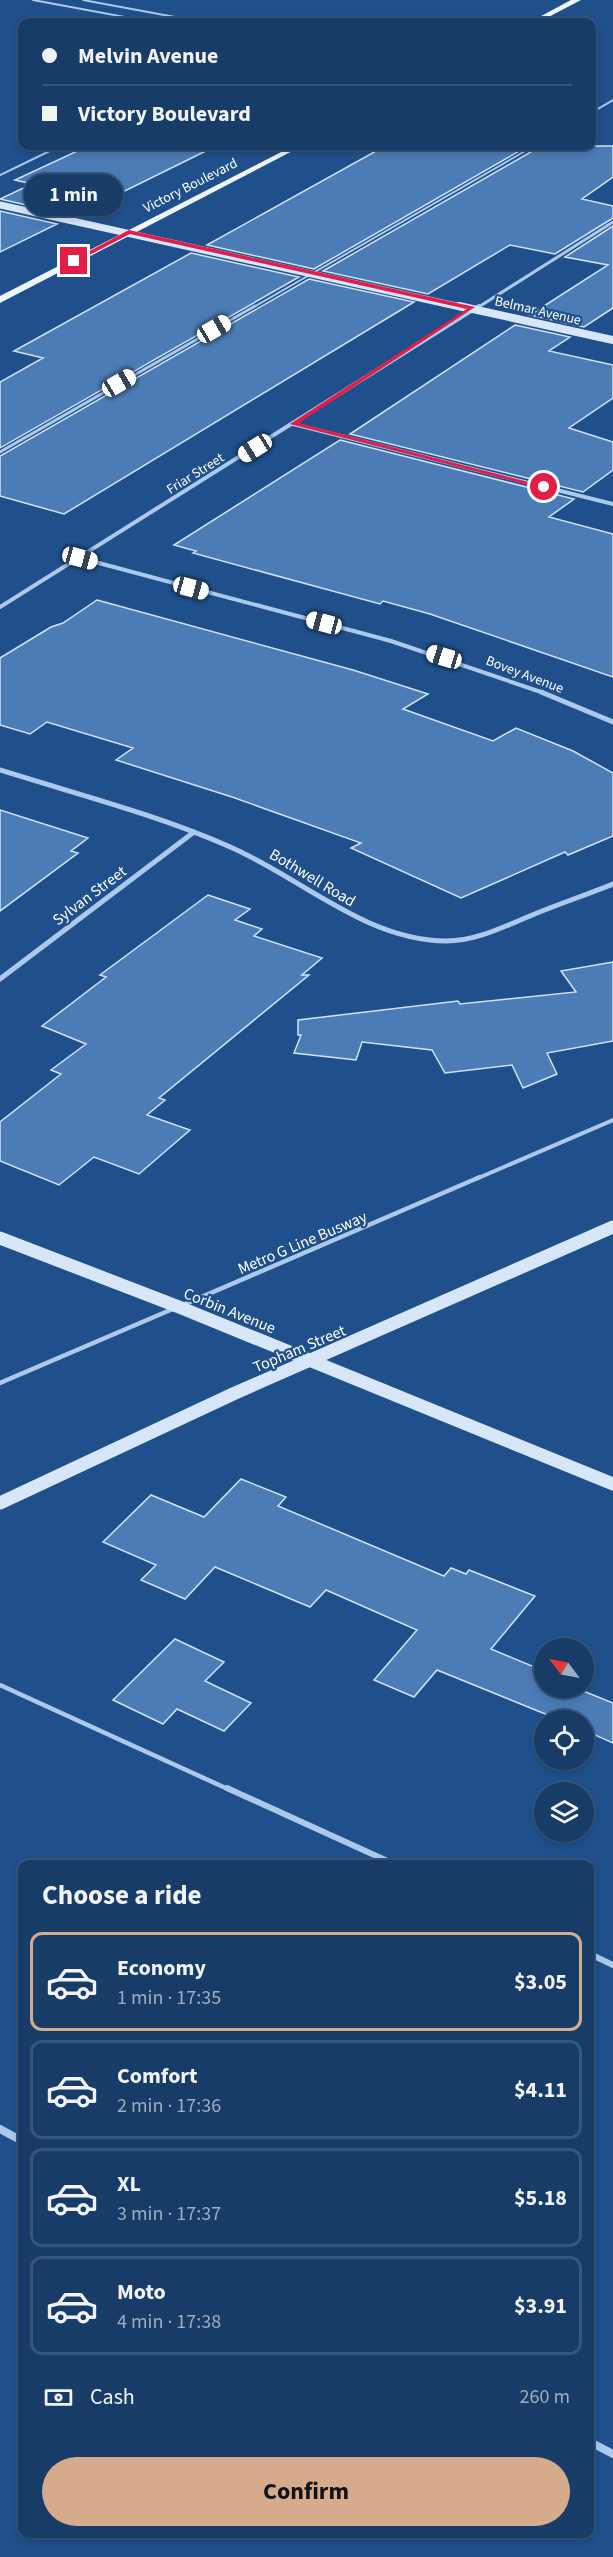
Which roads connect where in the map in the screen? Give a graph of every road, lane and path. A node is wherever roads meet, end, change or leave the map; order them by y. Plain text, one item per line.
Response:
1 (33, 0) edge
2 (83, 0) edge
3 (577, 0) edge
4 (130, 18) edge
5 (180, 18) edge
6 (542, 18) edge
7 (613, 100) edge
8 (596, 110) edge
9 (52, 150) edge
10 (290, 150) edge
11 (527, 150) edge
12 (0, 175) edge
13 (0, 205) edge
14 (613, 222) edge
15 (129, 232) junction
16 (312, 273) junction
17 (0, 300) edge
18 (472, 308) junction
19 (613, 340) edge
20 (294, 424) junction
21 (0, 452) edge
22 (613, 504) edge
23 (80, 558) junction
24 (0, 607) edge
25 (613, 722) edge
26 (0, 770) edge
27 (194, 832) junction
28 (613, 884) edge
29 (0, 979) edge
30 (613, 1120) edge
31 (613, 1227) edge
32 (0, 1238) edge
33 (178, 1307) junction
34 (310, 1360) junction
35 (0, 1383) edge
36 (613, 1484) edge
37 (0, 1503) edge
38 (0, 1685) edge
39 (385, 1860) edge
40 (594, 1956) edge
41 (613, 1965) edge
42 (0, 2130) edge
43 (18, 2139) edge
44 (594, 2444) edge
45 (613, 2454) edge

1 - 4 lane
2 - 5 lane
3 - 6 main road
7 - 8 lane
9 - 12 lane
10 - 15 main road, Victory Boulevard
11 - 16 lane
13 - 15 main road, Belmar Avenue
14 - 18 street, Friar Street
15 - 16 main road, Belmar Avenue
15 - 17 main road, Victory Boulevard
16 - 18 main road, Belmar Avenue
16 - 21 lane
18 - 19 main road, Belmar Avenue
18 - 20 street, Friar Street
20 - 22 street
20 - 23 street, Friar Street
23 - 24 street, Friar Street
23 - 25 street, Bovey Avenue
26 - 27 street, Bothwell Road
27 - 28 street, Bothwell Road
27 - 29 street, Sylvan Street
30 - 33 lane, Metro G Line Busway
31 - 34 main road, Topham Street
32 - 33 main road, Corbin Avenue
33 - 34 main road, Corbin Avenue
33 - 35 lane, Metro G Line Busway
34 - 36 main road, Corbin Avenue
34 - 37 main road, Topham Street
38 - 39 lane
40 - 41 lane
42 - 43 street
44 - 45 street

